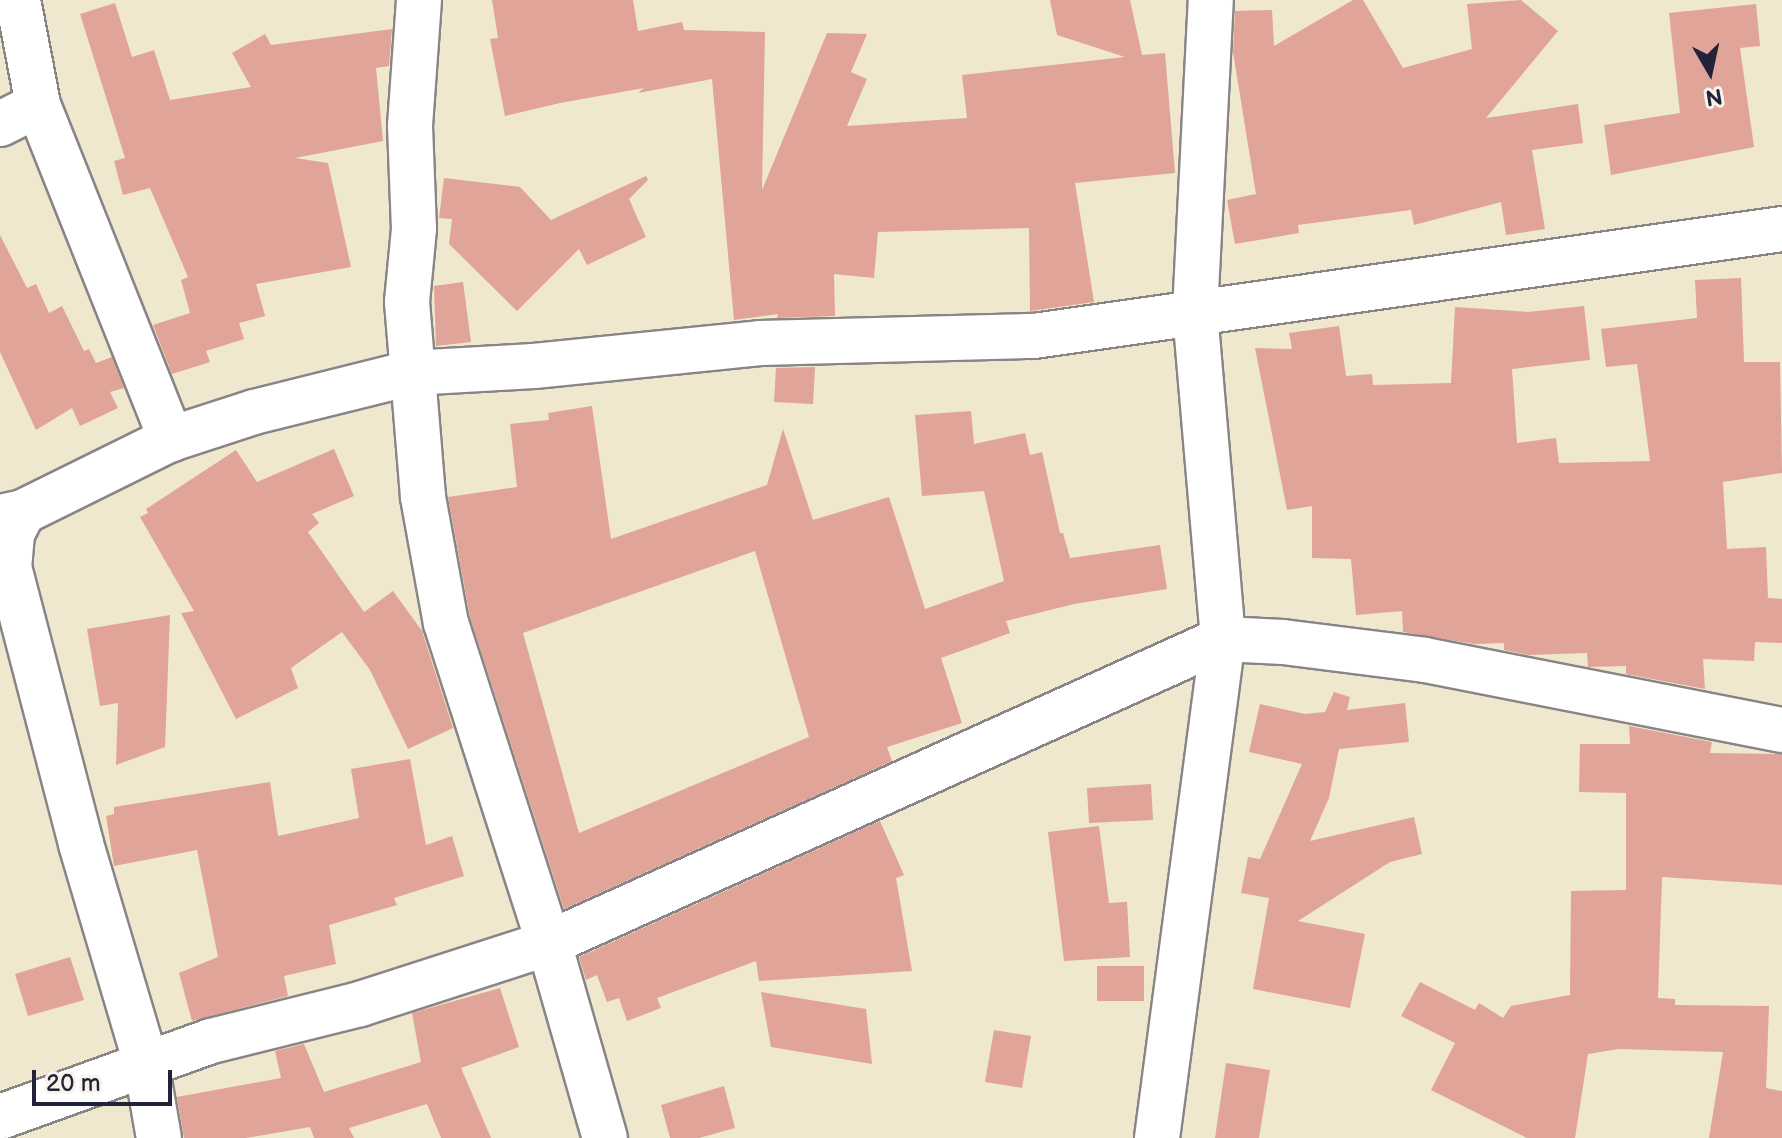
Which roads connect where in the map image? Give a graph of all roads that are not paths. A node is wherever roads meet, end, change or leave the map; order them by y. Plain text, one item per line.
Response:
1 (18, 0) edge
2 (419, 0) edge
3 (1211, 0) edge
4 (38, 105) junction
5 (0, 124) edge
6 (1782, 229) edge
7 (1195, 312) junction
8 (411, 373) junction
9 (171, 439) junction
10 (11, 514) edge
11 (1223, 639) junction
12 (1782, 730) edge
13 (549, 943) junction
14 (146, 1063) junction
15 (0, 1117) edge
16 (159, 1138) edge
17 (605, 1138) edge
18 (1157, 1138) edge

1 - 4 street
2 - 8 street
3 - 7 street
4 - 5 street
4 - 9 street
6 - 7 street
7 - 8 street
7 - 11 street
8 - 9 street
8 - 13 street
9 - 10 street
10 - 14 street
11 - 12 street
11 - 13 street
11 - 18 street
13 - 14 street
13 - 17 street
14 - 15 street
14 - 16 street

